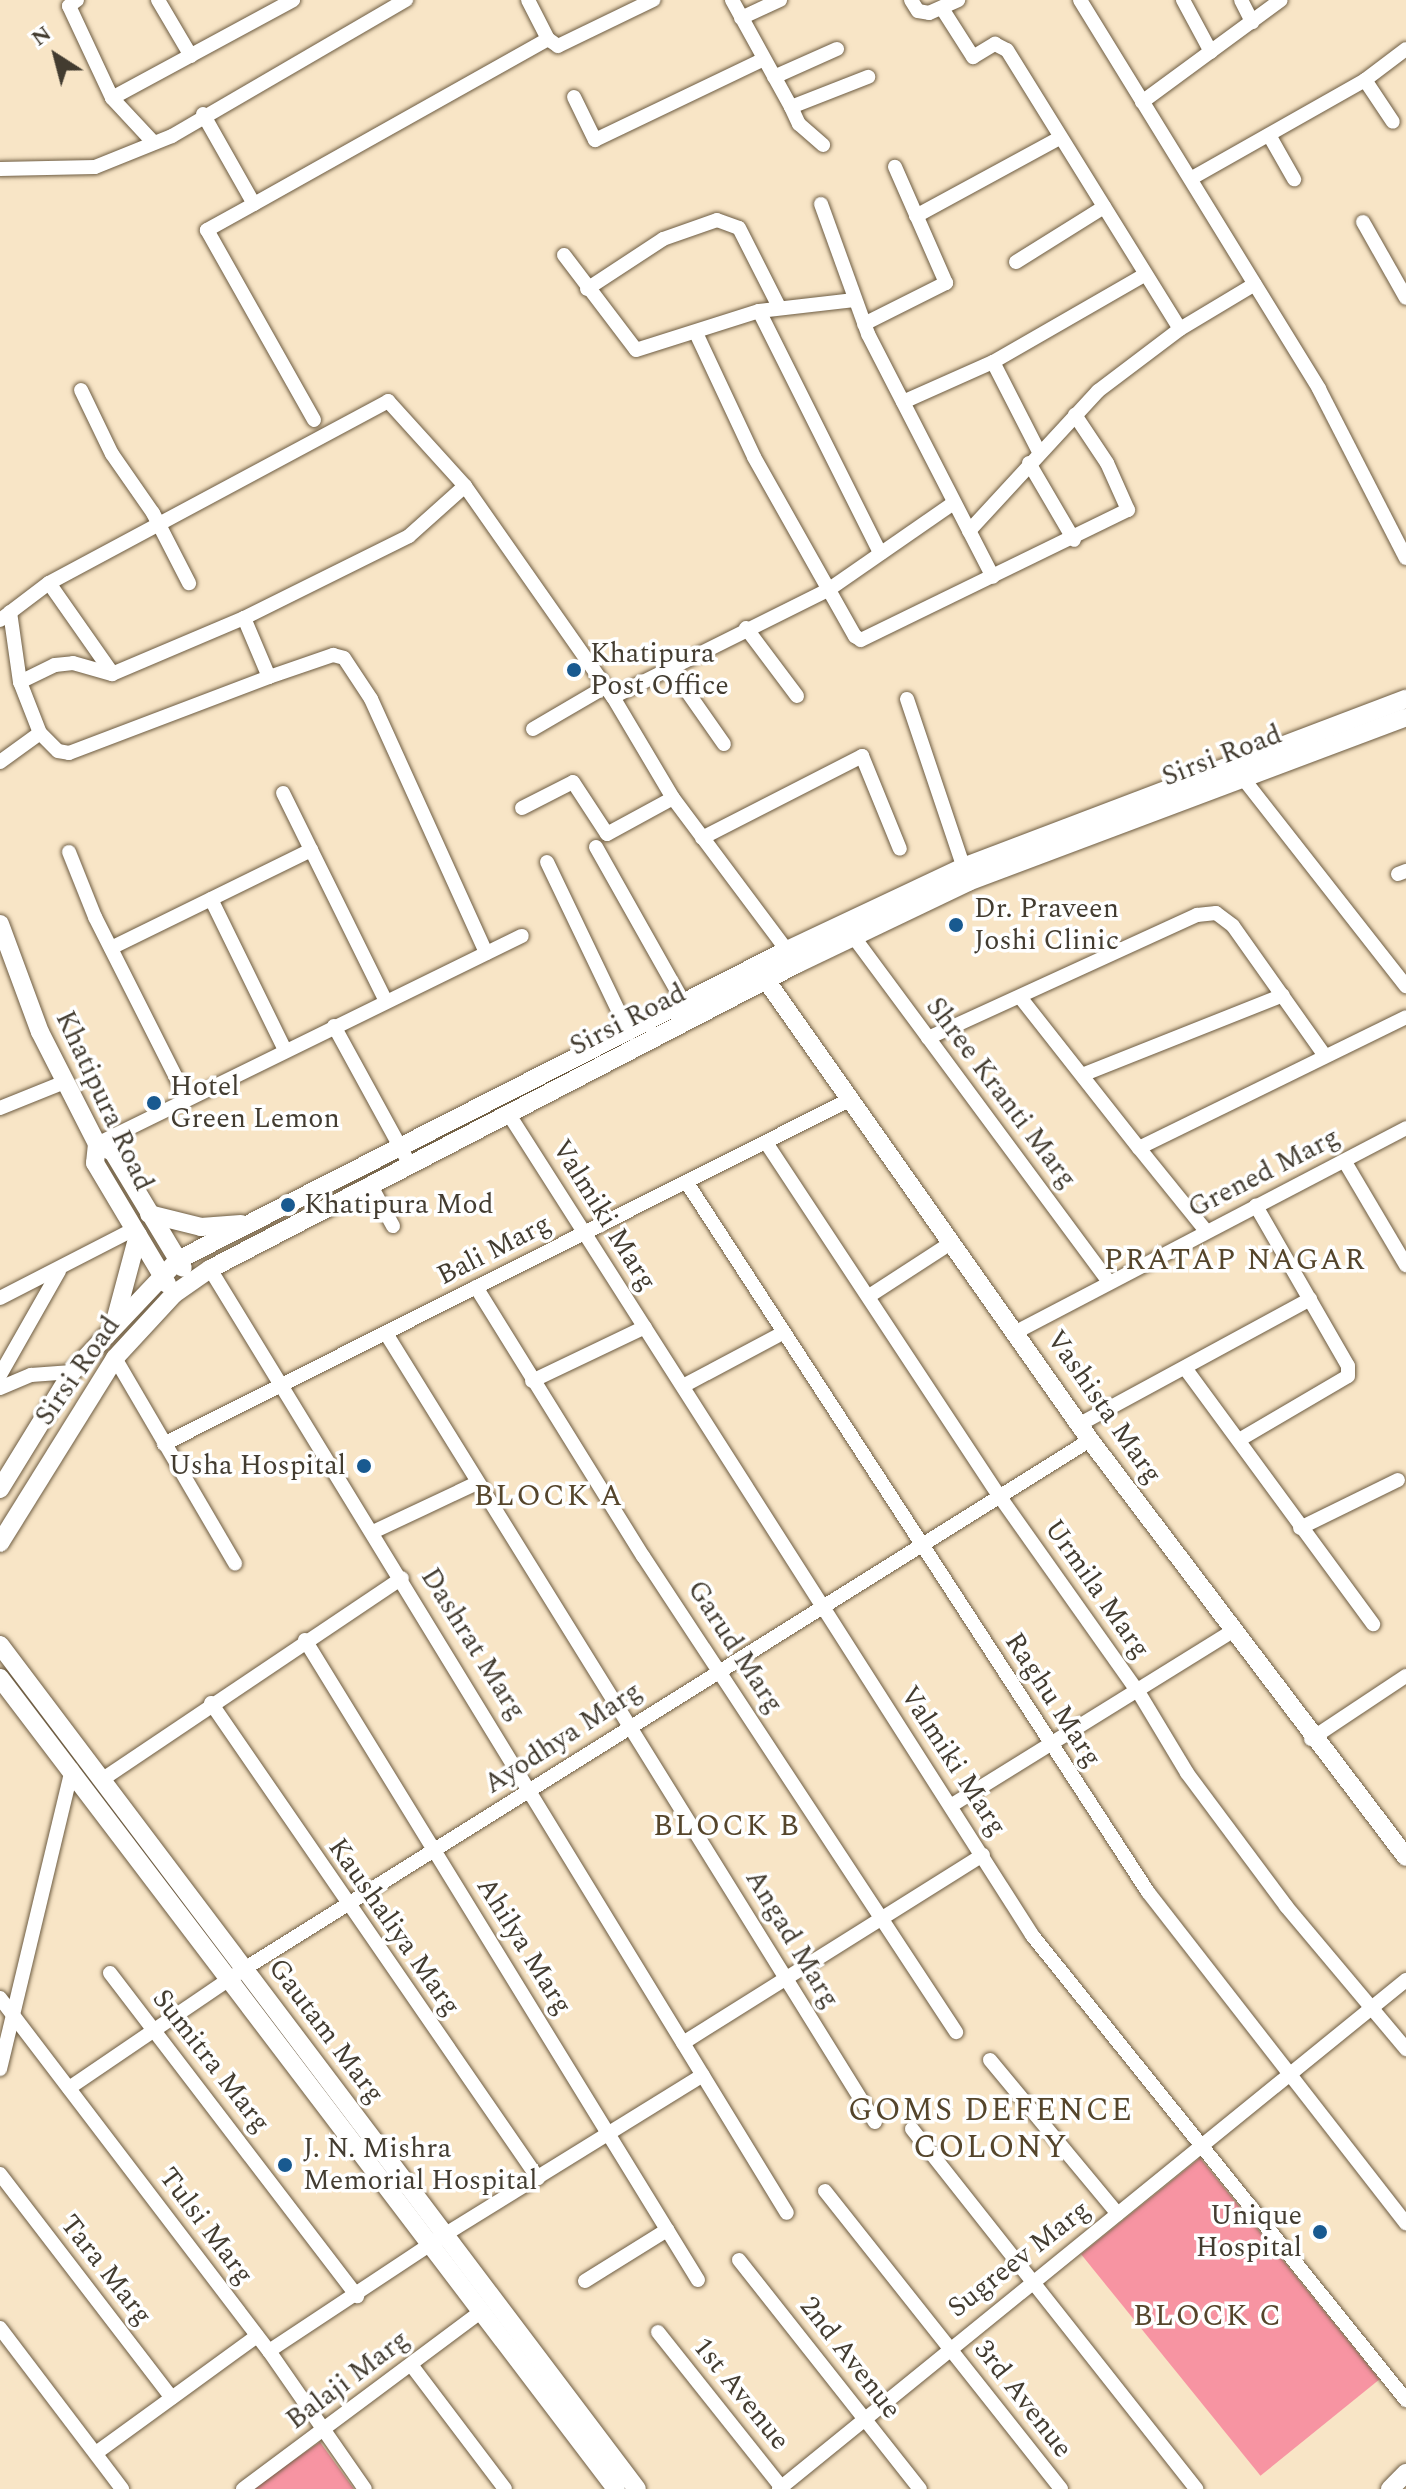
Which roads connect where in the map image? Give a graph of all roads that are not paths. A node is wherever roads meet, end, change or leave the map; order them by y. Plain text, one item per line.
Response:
1 (77, 0) edge
2 (158, 0) edge
3 (293, 0) edge
4 (406, 0) edge
5 (528, 0) edge
6 (653, 0) edge
7 (732, 0) edge
8 (780, 0) edge
9 (911, 0) edge
10 (958, 0) edge
11 (1080, 0) edge
12 (1183, 0) edge
13 (1241, 0) edge
14 (1281, 0) edge
15 (943, 10) junction
16 (741, 18) junction
17 (1252, 22) junction
18 (548, 39) junction
19 (837, 49) dead end
20 (1406, 49) edge
21 (1211, 52) junction
22 (191, 56) junction
23 (764, 59) junction
24 (774, 77) junction
25 (868, 77) dead end
26 (1365, 80) junction
27 (574, 97) dead end
28 (112, 98) junction
29 (1142, 102) junction
30 (791, 107) junction
31 (203, 114) junction
32 (1393, 122) dead end
33 (1269, 135) junction
34 (1058, 139) junction
35 (153, 142) junction
36 (823, 145) dead end
37 (895, 167) dead end
38 (0, 169) edge
39 (1192, 178) junction
40 (1294, 179) dead end
41 (254, 204) junction
42 (821, 204) dead end
43 (1104, 207) junction
44 (916, 216) junction
45 (1363, 222) dead end
46 (564, 255) dead end
47 (1016, 262) dead end
48 (1144, 275) junction
49 (1255, 284) junction
50 (587, 289) junction
51 (1406, 298) edge
52 (854, 300) junction
53 (779, 307) junction
54 (759, 311) junction
55 (864, 324) junction
56 (1180, 329) junction
57 (696, 333) junction
58 (993, 362) junction
59 (81, 390) dead end
60 (903, 402) junction
61 (1075, 415) junction
62 (314, 420) dead end
63 (1039, 452) junction
64 (1029, 463) junction
65 (465, 486) junction
66 (952, 504) junction
67 (158, 525) junction
68 (969, 531) junction
69 (1074, 540) junction
70 (880, 553) junction
71 (1406, 558) edge
72 (993, 577) junction
73 (49, 583) junction
74 (189, 583) dead end
75 (828, 590) junction
76 (5, 616) edge
77 (244, 618) junction
78 (746, 628) junction
79 (670, 667) junction
80 (112, 674) junction
81 (269, 677) junction
82 (20, 682) junction
83 (609, 692) junction
84 (797, 696) dead end
85 (907, 699) dead end
86 (1406, 699) edge
87 (1406, 717) edge
88 (533, 729) dead end
89 (40, 733) junction
90 (724, 744) dead end
91 (0, 762) edge
92 (1242, 777) junction
93 (283, 793) dead end
94 (673, 798) junction
95 (522, 808) dead end
96 (702, 838) junction
97 (596, 847) dead end
98 (900, 849) dead end
99 (311, 850) junction
100 (69, 852) dead end
101 (547, 862) dead end
102 (966, 875) junction
103 (211, 899) junction
104 (0, 924) edge
105 (522, 936) dead end
106 (853, 936) junction
107 (111, 948) junction
108 (486, 953) junction
109 (792, 957) junction
110 (766, 980) junction
111 (1406, 986) edge
112 (1283, 995) junction
113 (1020, 997) junction
114 (386, 1001) junction
115 (684, 1003) junction
116 (1406, 1017) edge
117 (334, 1026) junction
118 (629, 1033) junction
119 (928, 1038) junction
120 (285, 1050) junction
121 (1325, 1056) junction
122 (1082, 1075) junction
123 (62, 1083) junction
124 (186, 1097) junction
125 (847, 1101) junction
126 (0, 1108) edge
127 (508, 1113) junction
128 (1406, 1128) edge
129 (97, 1144) junction
130 (767, 1144) junction
131 (1139, 1148) junction
132 (405, 1154) junction
133 (1345, 1162) junction
134 (687, 1183) junction
135 (370, 1184) junction
136 (1256, 1206) junction
137 (149, 1214) junction
138 (254, 1223) junction
139 (393, 1226) dead end
140 (1206, 1231) junction
141 (136, 1232) junction
142 (585, 1233) junction
143 (952, 1242) junction
144 (178, 1260) junction
145 (1406, 1265) edge
146 (60, 1269) junction
147 (210, 1269) junction
148 (161, 1274) junction
149 (1108, 1280) junction
150 (192, 1281) junction
151 (476, 1287) junction
152 (437, 1290) dead end
153 (174, 1294) junction
154 (869, 1296) junction
155 (0, 1298) edge
156 (1310, 1299) junction
157 (445, 1303) junction
158 (115, 1321) junction
159 (645, 1327) junction
160 (1018, 1331) junction
161 (781, 1334) junction
162 (387, 1335) junction
163 (115, 1358) junction
164 (1185, 1368) junction
165 (72, 1372) junction
166 (532, 1381) junction
167 (3, 1382) edge
168 (683, 1386) junction
169 (284, 1387) junction
170 (0, 1396) edge
171 (1085, 1432) junction
172 (1239, 1440) junction
173 (164, 1444) junction
174 (1398, 1480) dead end
175 (475, 1484) junction
176 (0, 1489) edge
177 (1000, 1497) junction
178 (1300, 1528) junction
179 (375, 1531) junction
180 (0, 1543) edge
181 (920, 1546) junction
182 (235, 1563) dead end
183 (402, 1578) junction
184 (821, 1607) junction
185 (1373, 1624) dead end
186 (1231, 1632) junction
187 (305, 1640) junction
188 (0, 1645) edge
189 (719, 1670) junction
190 (1406, 1676) edge
191 (0, 1678) edge
192 (1139, 1693) junction
193 (211, 1703) junction
194 (632, 1725) junction
195 (1311, 1739) junction
196 (1051, 1745) junction
197 (72, 1770) junction
198 (103, 1779) junction
199 (532, 1789) junction
200 (952, 1805) junction
201 (1404, 1851) edge
202 (434, 1852) junction
203 (983, 1855) junction
204 (348, 1907) junction
205 (879, 1917) junction
206 (110, 1973) dead end
207 (238, 1973) junction
208 (785, 1978) junction
209 (1406, 1980) edge
210 (0, 1998) edge
211 (1372, 2009) junction
212 (11, 2012) junction
213 (155, 2029) junction
214 (956, 2032) dead end
215 (683, 2043) junction
216 (1406, 2049) edge
217 (990, 2060) dead end
218 (0, 2069) edge
219 (703, 2075) junction
220 (1287, 2077) junction
221 (69, 2088) junction
222 (875, 2122) dead end
223 (912, 2129) dead end
224 (610, 2132) junction
225 (1200, 2147) junction
226 (0, 2174) edge
227 (538, 2178) junction
228 (825, 2191) dead end
229 (787, 2213) dead end
230 (1118, 2214) junction
231 (1406, 2224) edge
232 (667, 2230) junction
233 (438, 2239) junction
234 (739, 2260) dead end
235 (1035, 2279) junction
236 (698, 2280) dead end
237 (585, 2281) dead end
238 (357, 2296) junction
239 (482, 2311) junction
240 (0, 2328) edge
241 (658, 2332) dead end
242 (257, 2336) junction
243 (950, 2347) junction
244 (269, 2351) junction
245 (412, 2366) junction
246 (172, 2398) junction
247 (1406, 2400) edge
248 (863, 2417) junction
249 (326, 2431) junction
250 (96, 2453) junction
251 (1406, 2473) edge
252 (781, 2488) edge
253 (122, 2489) edge
254 (243, 2489) edge
255 (365, 2489) edge
256 (505, 2489) edge
257 (616, 2489) edge
258 (637, 2489) edge
259 (920, 2489) edge
260 (1061, 2489) edge
261 (1196, 2489) edge
262 (1390, 2489) edge

1 - 28 street
2 - 22 street
3 - 22 street
4 - 31 street
5 - 18 street
6 - 18 street
7 - 16 street
8 - 16 street
9 - 15 street
10 - 15 street
11 - 29 street
12 - 21 street
13 - 17 street
14 - 17 street
15 - 34 street
16 - 23 street
17 - 21 street
18 - 41 street
19 - 24 street
20 - 26 street
21 - 29 street
22 - 28 street
23 - 24 street
23 - 27 street
24 - 30 street
25 - 30 street
26 - 32 street
26 - 33 street
28 - 35 street
29 - 39 street
30 - 36 street
31 - 35 street
31 - 41 street
33 - 39 street
33 - 40 street
34 - 43 street
34 - 44 street
35 - 38 street
37 - 44 street
39 - 49 street
41 - 62 street
42 - 52 street
43 - 47 street
43 - 48 street
44 - 55 street
45 - 51 street
46 - 50 street
48 - 56 street
48 - 58 street
49 - 56 street
49 - 71 street
50 - 53 street
50 - 57 street
52 - 53 street
52 - 55 street
53 - 54 street
54 - 57 street
54 - 70 street
55 - 60 street
56 - 61 street
57 - 75 street
58 - 60 street
58 - 63 street
59 - 67 street
60 - 66 street
61 - 63 street
61 - 69 street
63 - 64 street
64 - 68 street
64 - 69 street
65 - 67 street
65 - 77 street
65 - 83 street
66 - 68 street
66 - 70 street
67 - 73 street
67 - 74 street
68 - 72 street
69 - 72 street
70 - 75 street
72 - 75 street
73 - 76 street
73 - 80 street
75 - 78 street
76 - 82 street
77 - 80 street
77 - 81 street
78 - 79 street
78 - 84 street
79 - 83 street
79 - 90 street
80 - 82 street
81 - 89 street
81 - 108 street
82 - 89 street
83 - 88 street
83 - 94 street
85 - 102 street
86 - 102 street, Sirsi Road
87 - 92 street, Sirsi Road
89 - 91 street
92 - 102 street, Sirsi Road
92 - 111 street
93 - 99 street
94 - 95 street
94 - 96 street
96 - 98 street
96 - 109 street
97 - 115 street
99 - 103 street
99 - 114 street
100 - 107 street
101 - 118 street
102 - 106 street, Sirsi Road
102 - 109 street, Sirsi Road
103 - 107 street
103 - 120 street
104 - 123 street, Khatipura Road
105 - 108 street
106 - 109 street, Sirsi Road
106 - 119 street, Shree Kranti Marg
107 - 124 street
108 - 114 street
109 - 110 street, Sirsi Road
109 - 115 street, Sirsi Road
110 - 125 street, Vashista Marg
110 - 127 street, Sirsi Road
112 - 113 street
112 - 121 street
112 - 122 street
113 - 119 street
113 - 122 street
114 - 117 street
115 - 118 street, Sirsi Road
116 - 121 street
117 - 120 street
117 - 132 street
118 - 132 street, Sirsi Road
119 - 149 street, Shree Kranti Marg
120 - 124 street
121 - 131 street
122 - 131 street
123 - 126 street
123 - 129 street, Khatipura Road
124 - 129 street
125 - 130 street, Bali Marg
125 - 143 street, Vashista Marg
127 - 132 street, Sirsi Road
127 - 142 street, Valmiki Marg
128 - 133 street, Grened Marg
129 - 137 street
129 - 141 street, Khatipura Road
130 - 134 street, Bali Marg
130 - 154 street, Urmila Marg
131 - 140 street
132 - 135 street, Sirsi Road
132 - 138 street, Sirsi Road
133 - 136 street, Grened Marg
133 - 145 street
134 - 142 street, Bali Marg
134 - 161 street, Raghu Marg
135 - 139 street
135 - 147 street, Sirsi Road
136 - 140 street, Grened Marg
136 - 156 street
137 - 138 street
137 - 144 street
138 - 144 street, Sirsi Road
140 - 149 street, Grened Marg
141 - 146 street
141 - 148 street, Khatipura Road
141 - 158 street
142 - 151 street, Bali Marg
142 - 159 street, Valmiki Marg
143 - 154 street
143 - 160 street, Vashista Marg
144 - 148 street, Sirsi Road
144 - 150 street
146 - 155 street
146 - 167 street
147 - 150 street, Sirsi Road
147 - 169 street, Dashrat Marg
148 - 153 street, Khatipura Road
148 - 158 street, Sirsi Road
149 - 160 street, Grened Marg
150 - 153 street, Sirsi Road
151 - 157 street, Bali Marg
151 - 166 street, Garud Marg
152 - 157 street
153 - 163 street, Sirsi Road
154 - 177 street, Urmila Marg
156 - 164 street, Ayodhya Marg
156 - 172 street
157 - 162 street, Bali Marg
158 - 165 street, Sirsi Road
159 - 166 street
159 - 168 street, Valmiki Marg
160 - 171 street, Vashista Marg
161 - 168 street
161 - 181 street, Raghu Marg
162 - 169 street, Bali Marg
162 - 175 street, Angad Marg
163 - 173 street
163 - 180 street, Sirsi Road
164 - 171 street, Ayodhya Marg
164 - 172 street
165 - 167 street
165 - 176 street, Sirsi Road
166 - 189 street, Garud Marg
167 - 170 street
168 - 184 street, Valmiki Marg
169 - 173 street, Bali Marg
169 - 179 street, Dashrat Marg
171 - 177 street, Ayodhya Marg
171 - 186 street, Vashista Marg
172 - 178 street
173 - 182 street
174 - 178 street
175 - 179 street
175 - 194 street, Angad Marg
177 - 181 street, Ayodhya Marg
177 - 192 street, Urmila Marg
178 - 185 street
179 - 183 street, Dashrat Marg
181 - 184 street, Ayodhya Marg
181 - 196 street, Raghu Marg
183 - 187 street
183 - 199 street, Dashrat Marg
184 - 189 street, Ayodhya Marg
184 - 200 street, Valmiki Marg
186 - 192 street
186 - 195 street, Vashista Marg
187 - 193 street
187 - 202 street, Ahilya Marg
188 - 198 street, Gautam Marg
189 - 194 street, Ayodhya Marg
189 - 205 street, Garud Marg
190 - 195 street
191 - 197 street, Gautam Marg
192 - 196 street
192 - 211 street, Urmila Marg
193 - 198 street
193 - 204 street, Kaushaliya Marg
194 - 199 street, Ayodhya Marg
194 - 208 street, Angad Marg
195 - 201 street, Vashista Marg
196 - 200 street
196 - 220 street, Raghu Marg
197 - 207 street, Gautam Marg
197 - 212 street
198 - 207 street, Gautam Marg
199 - 202 street, Ayodhya Marg
199 - 215 street, Dashrat Marg
200 - 203 street, Valmiki Marg
202 - 204 street, Ayodhya Marg
202 - 224 street, Ahilya Marg
203 - 205 street
203 - 225 street, Valmiki Marg
204 - 207 street, Ayodhya Marg
204 - 227 street, Kaushaliya Marg
205 - 208 street
205 - 214 street, Garud Marg
206 - 213 street, Sumitra Marg
207 - 213 street, Ayodhya Marg
207 - 233 street, Gautam Marg
208 - 215 street
208 - 222 street, Angad Marg
209 - 211 street, Sugreev Marg
210 - 212 street, Tulsi Marg
211 - 216 street, Urmila Marg
211 - 220 street, Sugreev Marg
212 - 218 street
212 - 221 street, Tulsi Marg
213 - 221 street, Ayodhya Marg
213 - 238 street, Sumitra Marg
215 - 219 street, Dashrat Marg
217 - 230 street
219 - 224 street
219 - 229 street, Dashrat Marg
220 - 225 street, Sugreev Marg
220 - 231 street, Raghu Marg
221 - 242 street, Tulsi Marg
223 - 235 street
224 - 227 street
224 - 232 street, Ahilya Marg
225 - 230 street, Sugreev Marg
225 - 247 street, Valmiki Marg
226 - 246 street, Tara Marg
227 - 233 street
228 - 243 street, 3rd Avenue
230 - 235 street, Sugreev Marg
232 - 236 street, Ahilya Marg
232 - 237 street
233 - 238 street
233 - 239 street, Gautam Marg
233 - 258 street, Gautam Marg
234 - 248 street, 2nd Avenue
235 - 243 street, Sugreev Marg
235 - 261 street
238 - 244 street
239 - 245 street, Balaji Marg
239 - 257 street, Gautam Marg
240 - 250 street
241 - 252 street, 1st Avenue
242 - 244 street, Tulsi Marg
242 - 246 street
243 - 248 street, Sugreev Marg
243 - 260 street, 3rd Avenue
244 - 249 street, Tulsi Marg
245 - 249 street, Balaji Marg
245 - 256 street
246 - 250 street
248 - 252 street, Sugreev Marg
248 - 259 street, 2nd Avenue
249 - 254 street, Balaji Marg
249 - 255 street, Tulsi Marg
250 - 253 street
251 - 262 street

